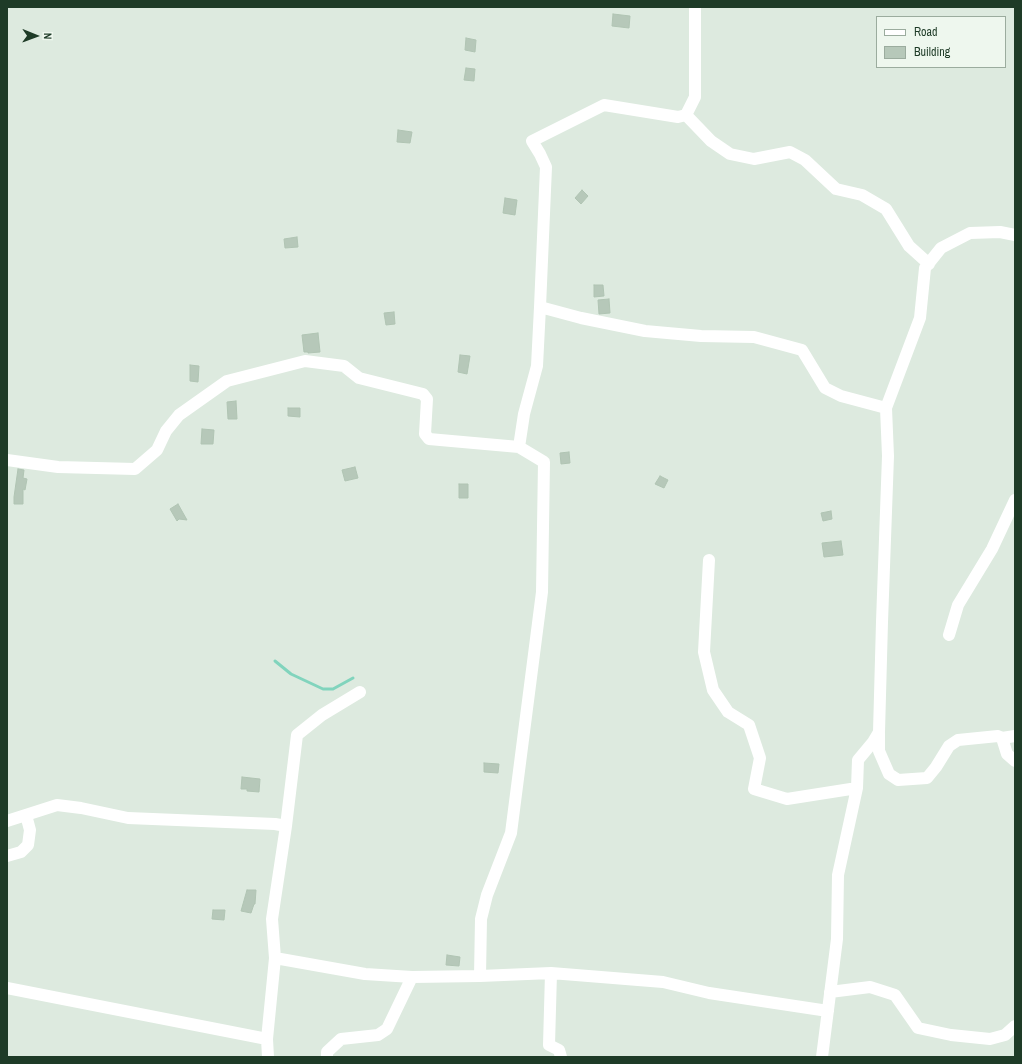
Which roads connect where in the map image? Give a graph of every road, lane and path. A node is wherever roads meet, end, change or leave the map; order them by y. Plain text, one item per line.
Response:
1 (695, 7) edge
2 (686, 115) junction
3 (1015, 235) edge
4 (929, 264) junction
5 (540, 307) junction
6 (886, 408) junction
7 (519, 447) junction
8 (7, 460) edge
9 (1015, 500) edge
10 (709, 560) dead end
11 (949, 635) dead end
12 (360, 692) dead end
13 (879, 732) junction
14 (1015, 736) edge
15 (1002, 738) junction
16 (1015, 761) edge
17 (857, 788) junction
18 (26, 815) junction
19 (7, 821) edge
20 (286, 826) junction
21 (7, 856) edge
22 (276, 958) junction
23 (551, 973) junction
24 (480, 976) junction
25 (412, 977) junction
26 (7, 988) edge
27 (830, 992) junction
28 (828, 1011) junction
29 (1015, 1026) edge
30 (267, 1039) junction
31 (268, 1057) edge
32 (327, 1057) edge
33 (561, 1057) edge
34 (822, 1057) edge

1 - 2 street
2 - 4 street
2 - 5 street
3 - 4 street
4 - 6 street
5 - 6 street
5 - 7 street
6 - 13 street
7 - 8 street
7 - 24 street
9 - 11 street
10 - 17 street
12 - 20 street
13 - 15 street
13 - 17 street
14 - 15 street
15 - 16 street
17 - 27 street
18 - 19 street
18 - 20 street
18 - 21 street
20 - 22 street
22 - 25 street
22 - 30 street
23 - 24 street
23 - 28 street
23 - 33 street
24 - 25 street
25 - 32 street
26 - 30 street
27 - 28 street
27 - 29 street
28 - 34 street
30 - 31 street

